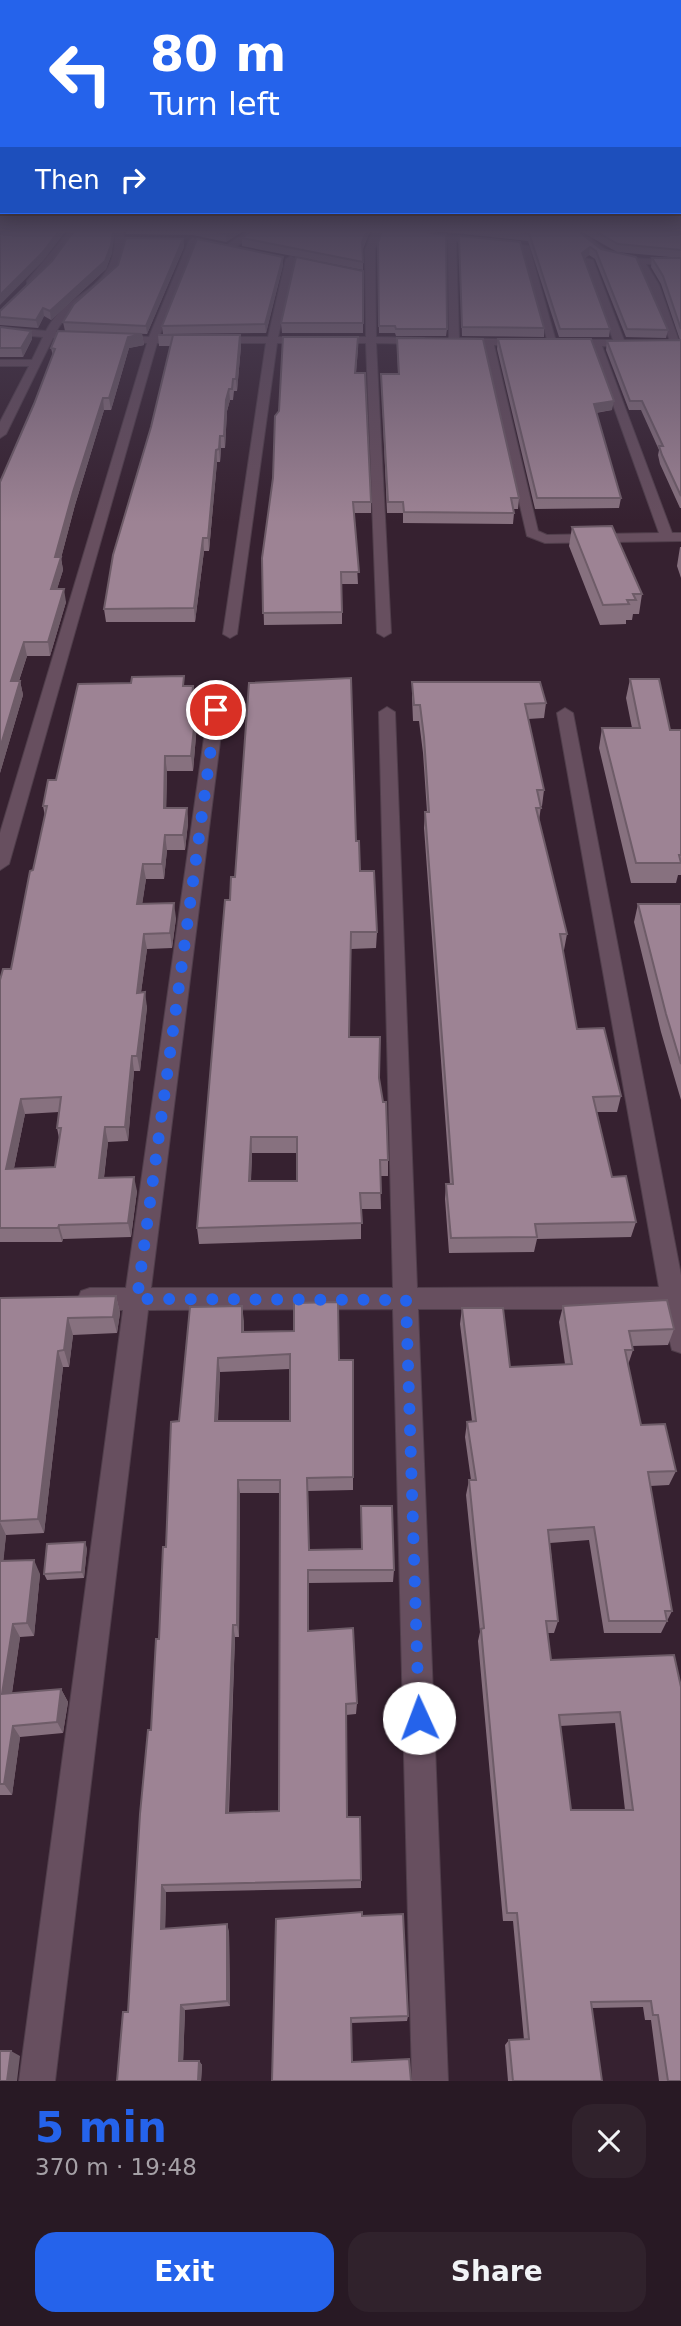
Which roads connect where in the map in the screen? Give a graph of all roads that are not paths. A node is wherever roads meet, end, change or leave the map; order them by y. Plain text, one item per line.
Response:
1 (53, 328) edge
2 (158, 328) edge
3 (275, 328) edge
4 (370, 328) edge
5 (454, 328) edge
6 (549, 328) edge
7 (614, 328) edge
8 (0, 330) edge
9 (51, 336) junction
10 (371, 339) junction
11 (153, 340) junction
12 (272, 340) junction
13 (454, 341) junction
14 (488, 342) junction
15 (553, 343) junction
16 (596, 344) junction
17 (620, 344) junction
18 (678, 344) edge
19 (0, 363) edge
20 (33, 363) junction
21 (0, 434) edge
22 (674, 537) edge
23 (384, 633) dead end
24 (230, 634) dead end
25 (216, 710) dead end
26 (387, 712) dead end
27 (565, 713) dead end
28 (0, 864) edge
29 (677, 1298) edge
30 (68, 1299) edge
31 (137, 1299) junction
32 (406, 1300) junction
33 (681, 1342) edge
34 (37, 2081) edge
35 (430, 2081) edge

1 - 9 street
2 - 11 street
3 - 12 street
4 - 10 street
5 - 13 street
6 - 15 street
7 - 17 street
8 - 9 street
9 - 11 street
9 - 20 street
10 - 12 street
10 - 13 street
10 - 23 street
11 - 12 street
11 - 28 street
12 - 24 street
13 - 14 street
14 - 15 street
14 - 22 street
15 - 16 street
16 - 17 street
16 - 22 street
17 - 18 street
19 - 20 street
20 - 21 street
25 - 31 street
26 - 32 street
27 - 29 street
29 - 32 street
29 - 33 street
30 - 31 street
31 - 32 street
31 - 34 street
32 - 35 street

